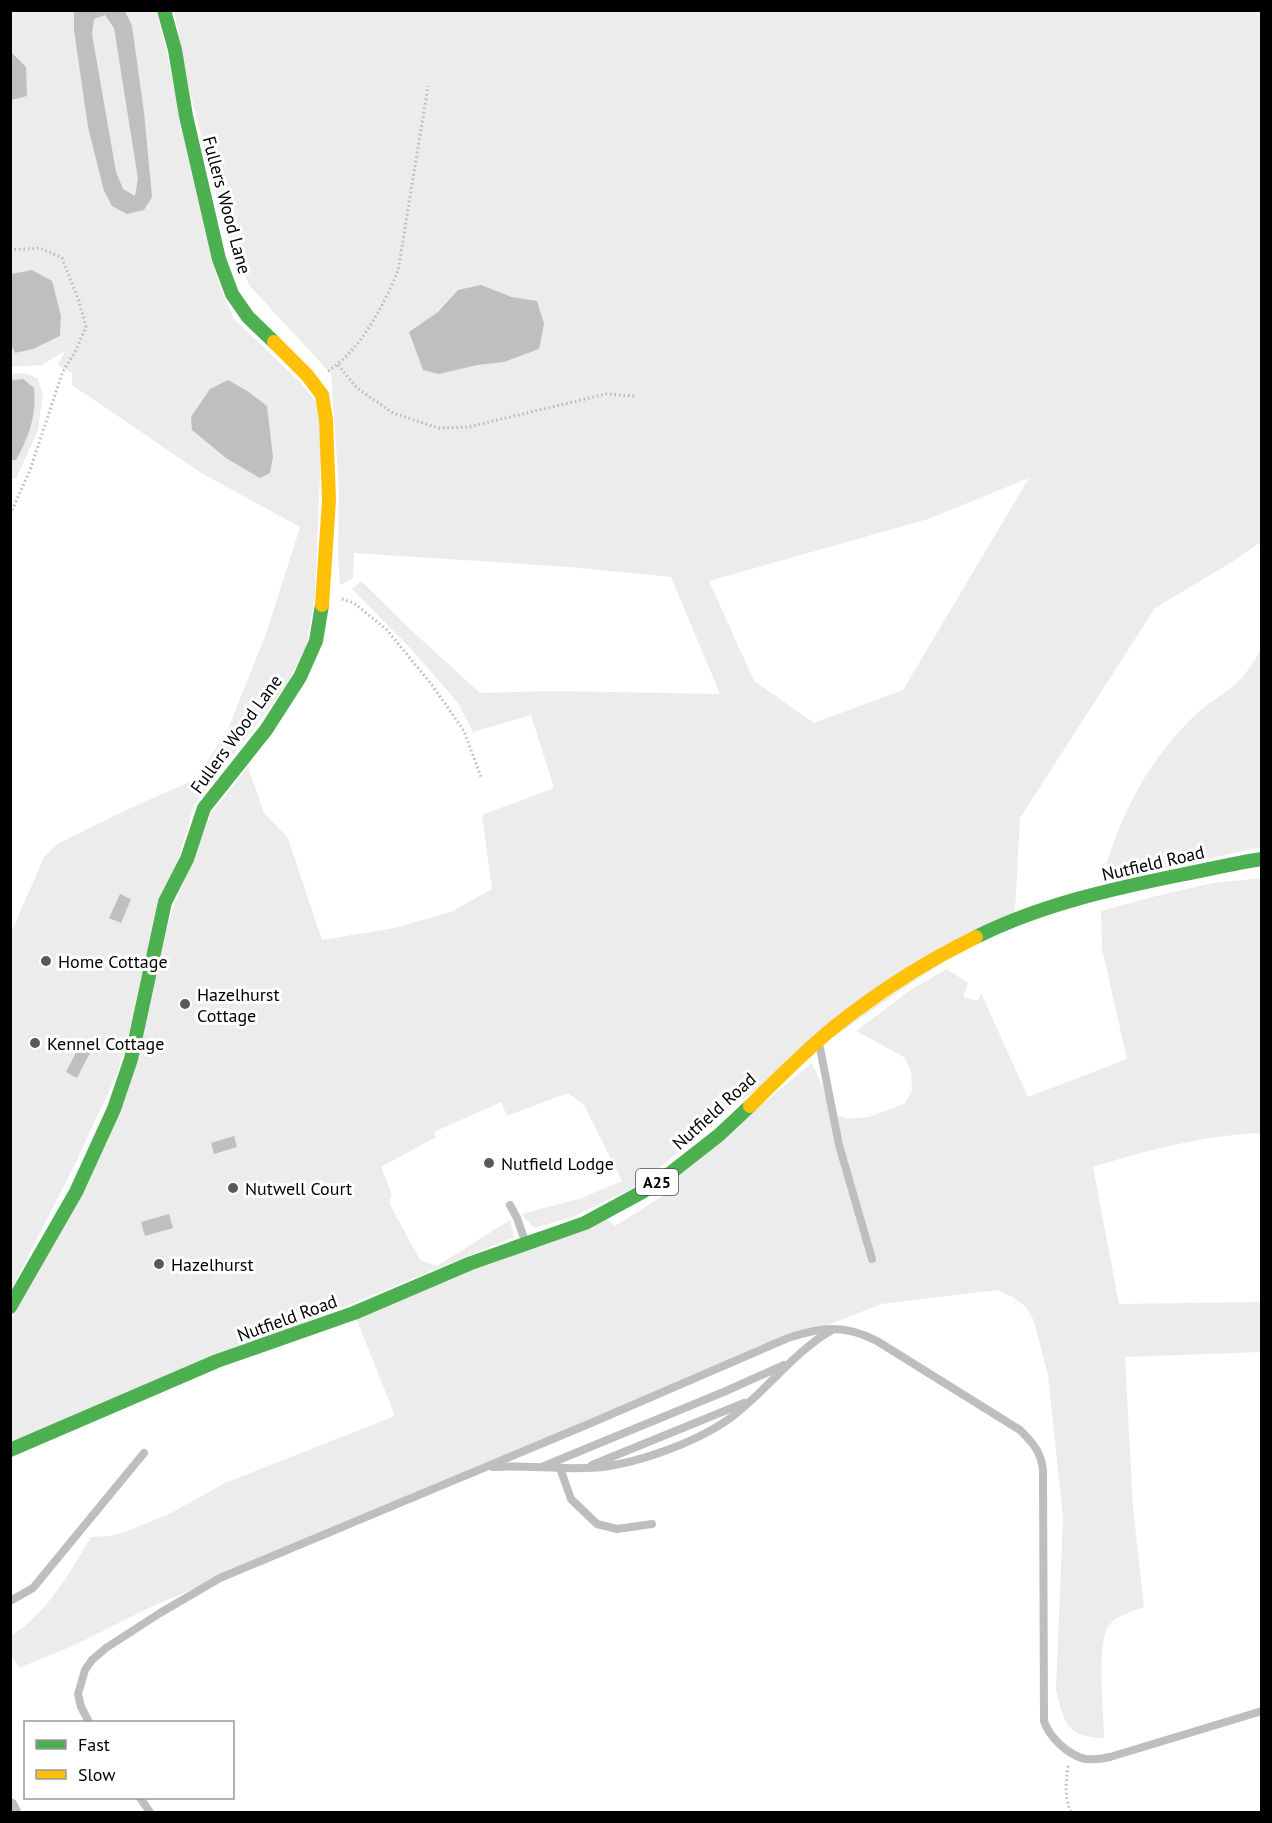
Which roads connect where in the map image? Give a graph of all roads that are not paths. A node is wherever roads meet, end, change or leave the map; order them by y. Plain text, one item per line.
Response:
1 (164, 10) edge
2 (1262, 859) edge
3 (819, 1041) junction
4 (510, 1205) dead end
5 (526, 1244) junction
6 (872, 1259) dead end
7 (10, 1307) edge
8 (835, 1328) junction
9 (789, 1363) junction
10 (753, 1400) junction
11 (10, 1450) edge
12 (144, 1454) dead end
13 (483, 1468) junction
14 (541, 1468) junction
15 (560, 1468) junction
16 (585, 1468) junction
17 (652, 1524) dead end
18 (10, 1601) edge
19 (1262, 1711) edge
20 (88, 1721) edge
21 (141, 1799) edge
22 (10, 1806) edge
23 (13, 1812) edge
24 (150, 1812) edge

1 - 7 street, Fullers Wood Lane
2 - 3 street, Nutfield Road / A25
3 - 5 street, Nutfield Road / A25
3 - 6 lane
4 - 5 lane
5 - 11 street, Nutfield Road / A25
8 - 9 lane
8 - 13 lane
8 - 19 lane
9 - 10 lane
9 - 14 lane
10 - 16 lane
10 - 16 lane
12 - 18 lane
13 - 14 lane
13 - 20 lane
14 - 15 lane
15 - 16 lane
15 - 17 lane
21 - 24 lane
22 - 23 street

